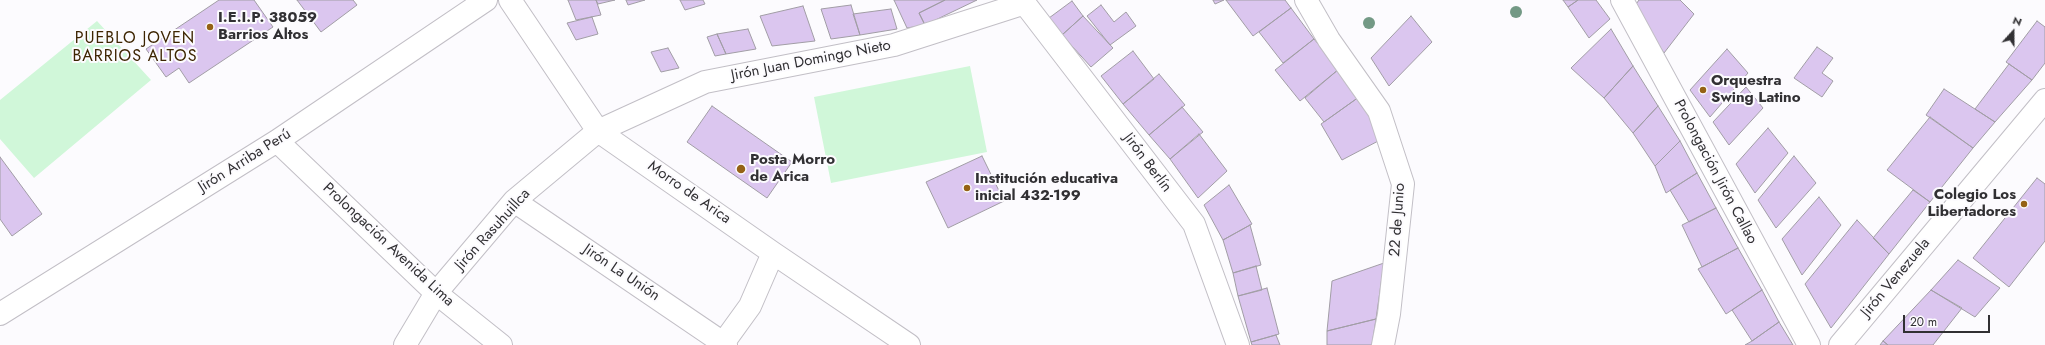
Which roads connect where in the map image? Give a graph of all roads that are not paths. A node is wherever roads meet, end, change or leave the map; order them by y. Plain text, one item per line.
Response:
1 (486, 0) edge
2 (510, 0) edge
3 (1306, 0) edge
4 (1622, 0) edge
5 (1024, 1) edge
6 (2045, 100) edge
7 (598, 131) junction
8 (277, 141) junction
9 (514, 201) junction
10 (773, 253) junction
11 (436, 293) junction
12 (0, 314) edge
13 (725, 344) edge
14 (405, 345) edge
15 (501, 345) edge
16 (909, 345) edge
17 (1238, 345) edge
18 (1383, 345) edge
19 (1809, 345) edge
20 (1840, 345) edge

1 - 8 street, Jirón Arriba Perú
2 - 7 street, Morro de Arica
3 - 18 street, 22 de Junio
4 - 19 street, Prolongación Jirón Callao
5 - 7 street, Jirón Juan Domingo Nieto
5 - 17 street, Jirón Berlín
6 - 20 street, Jirón Venezuela
7 - 9 street, Jirón Rasuhuillca
7 - 10 street, Morro de Arica
8 - 11 street, Prolongación Avenida Lima
8 - 12 street, Jirón Arriba Perú
9 - 11 street, Jirón Rasuhuillca
9 - 13 street, Jirón La Unión
10 - 13 street
10 - 16 street, Morro de Arica
11 - 14 street, Jirón Rasuhuillca
11 - 15 street, Prolongación Avenida Lima

